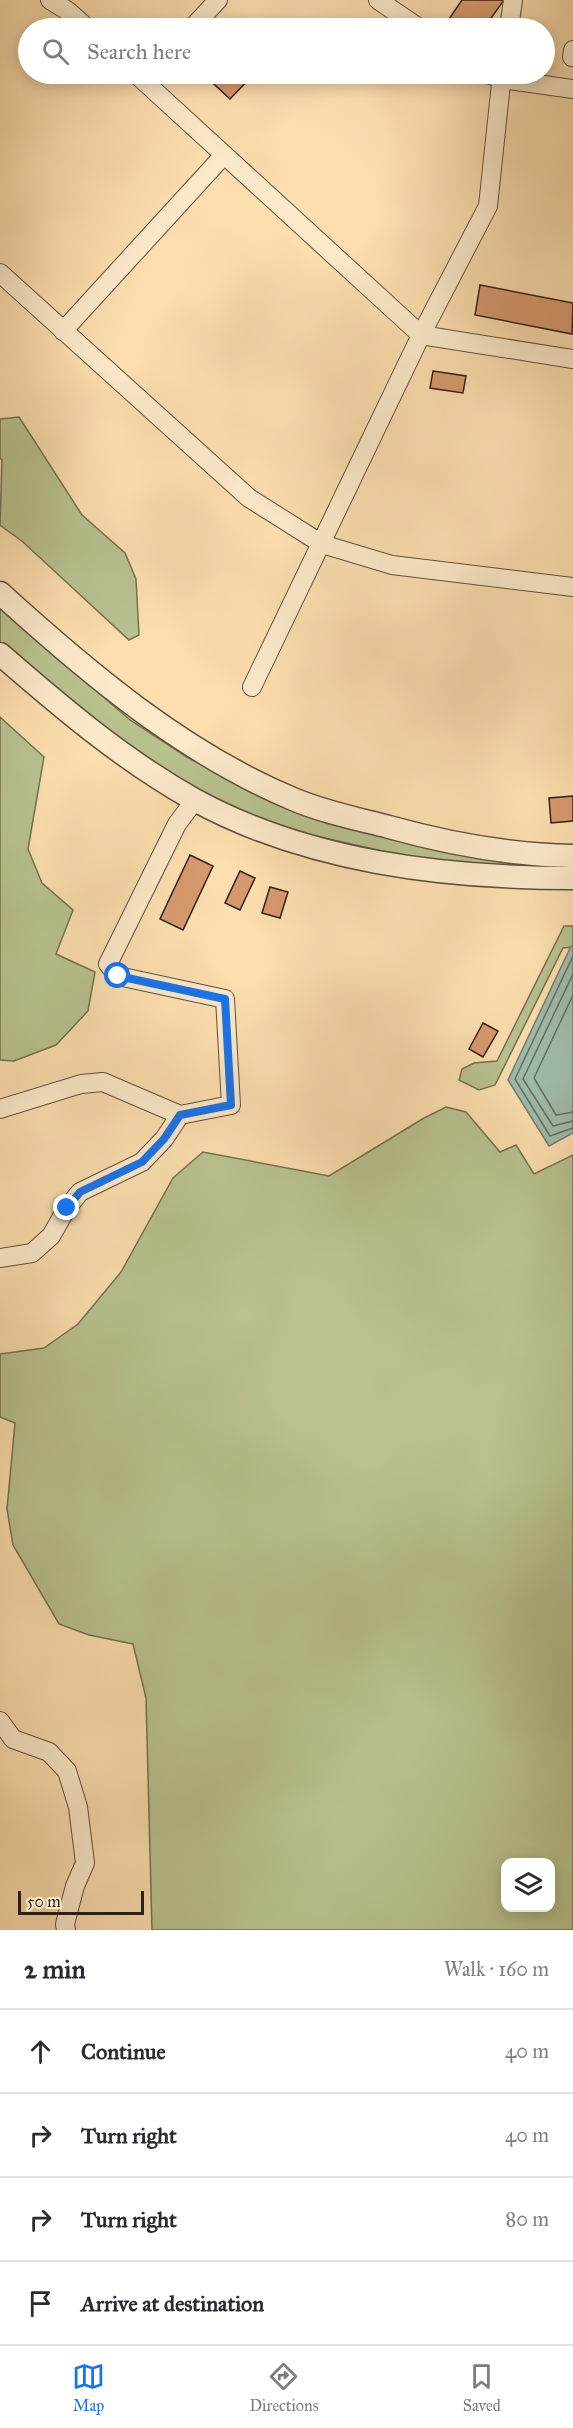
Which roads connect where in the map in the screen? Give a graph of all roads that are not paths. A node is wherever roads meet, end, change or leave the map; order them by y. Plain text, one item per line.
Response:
1 (50, 0) edge
2 (218, 0) edge
3 (378, 0) edge
4 (513, 0) edge
5 (76, 18) edge
6 (201, 18) edge
7 (404, 18) edge
8 (510, 18) edge
9 (152, 84) edge
10 (496, 84) edge
11 (546, 84) edge
12 (573, 89) edge
13 (224, 154) junction
14 (0, 273) edge
15 (63, 331) junction
16 (422, 335) junction
17 (573, 359) edge
18 (322, 544) junction
19 (573, 587) edge
20 (0, 593) edge
21 (0, 654) edge
22 (252, 687) dead end
23 (195, 800) junction
24 (573, 856) edge
25 (573, 878) edge
26 (0, 1109) edge
27 (180, 1115) junction
28 (0, 1258) edge
29 (0, 1721) edge
30 (6, 1743) edge
31 (66, 1930) edge

1 - 5 street
2 - 6 street
3 - 7 street
4 - 8 street
9 - 13 street
10 - 16 street
11 - 12 street
13 - 15 street
13 - 16 street
14 - 15 street
15 - 18 street
16 - 17 street
16 - 18 street
18 - 19 street
18 - 22 street
20 - 24 street
21 - 23 street
23 - 25 street
23 - 27 street
26 - 27 street
27 - 28 street
29 - 30 street
30 - 31 street

